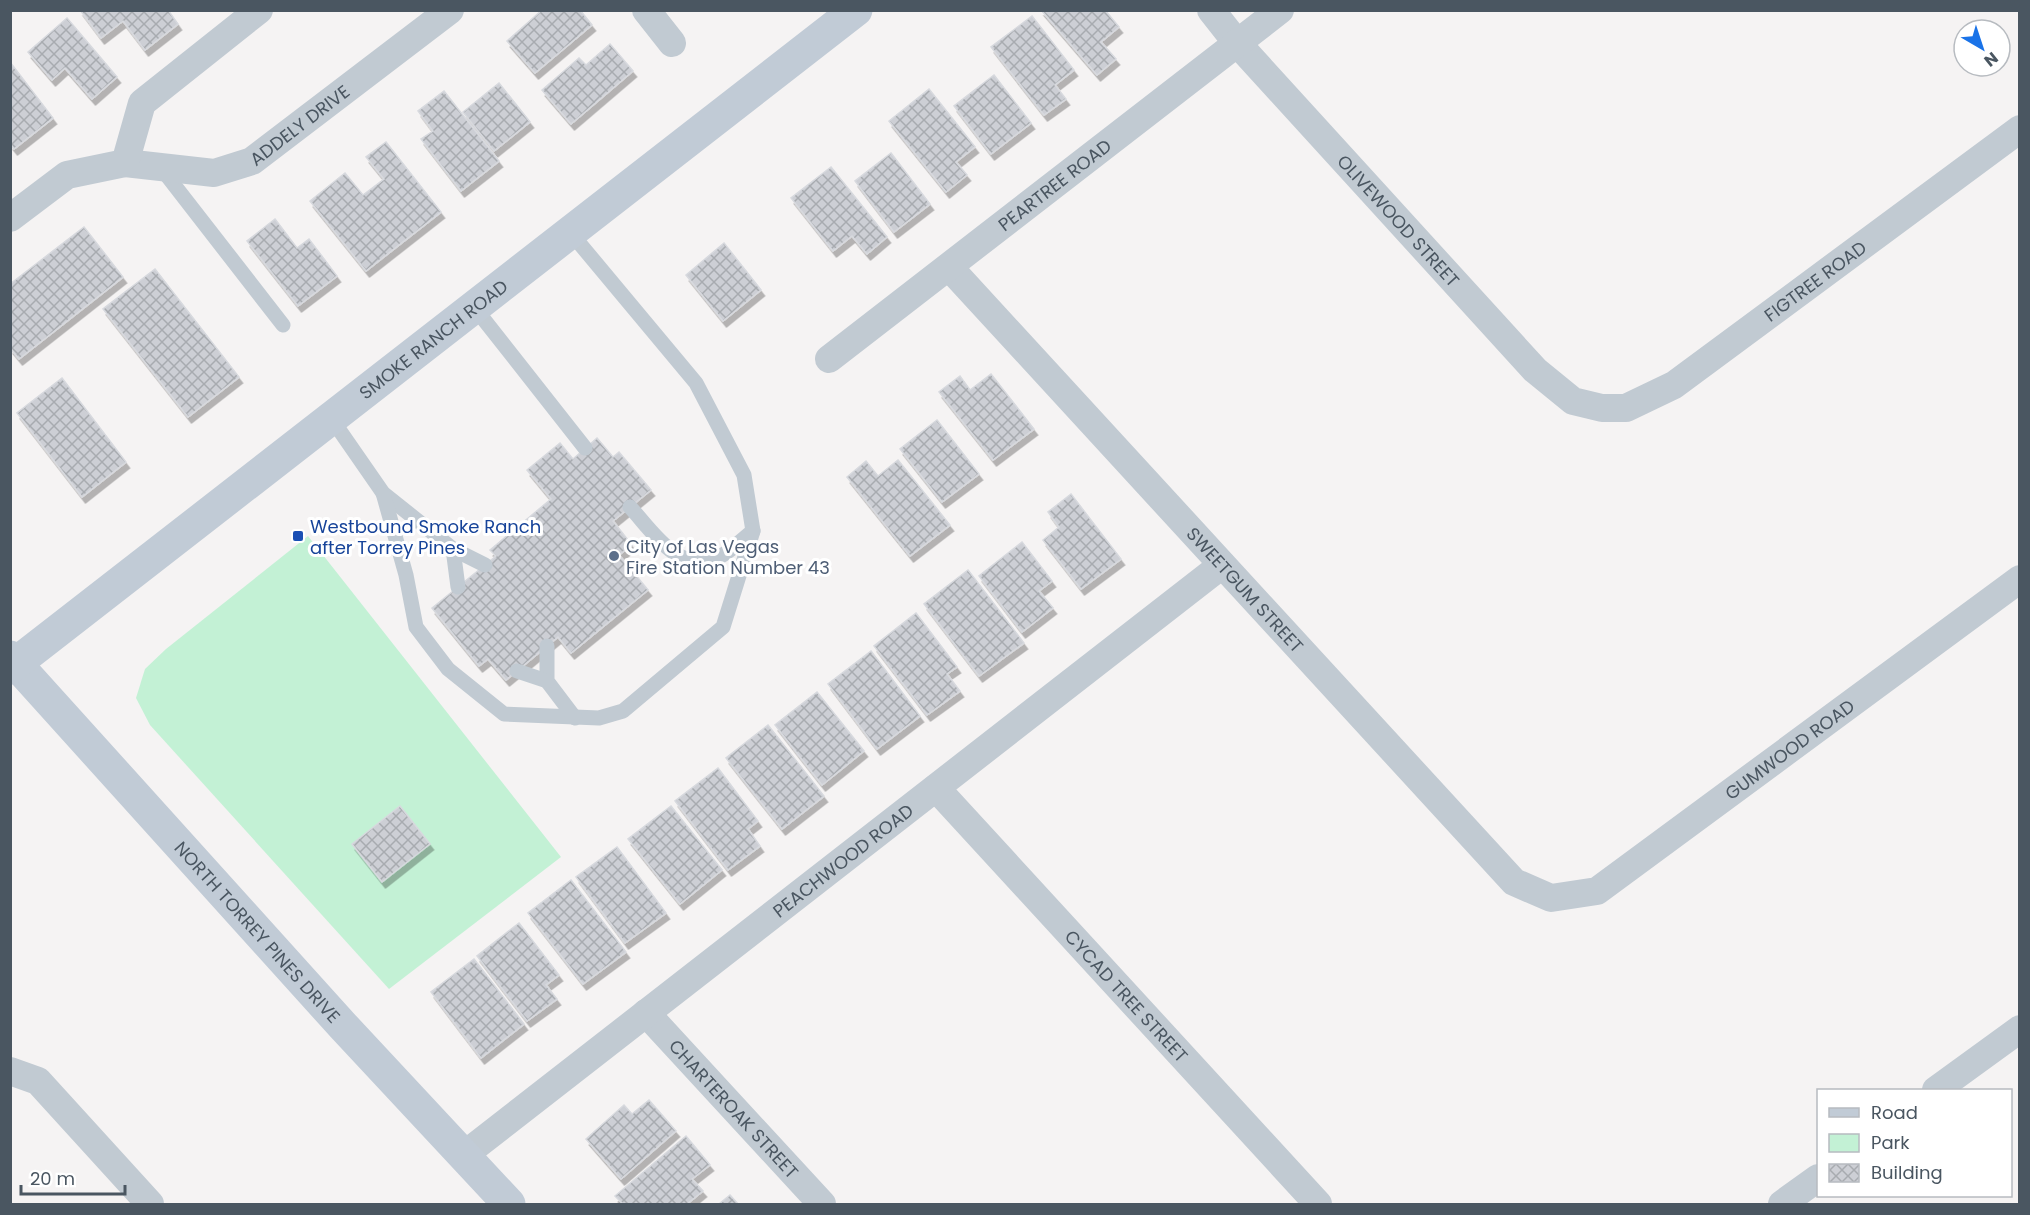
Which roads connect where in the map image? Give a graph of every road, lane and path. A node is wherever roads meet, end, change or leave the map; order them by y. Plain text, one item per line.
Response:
1 (259, 10) edge
2 (450, 10) edge
3 (646, 10) edge
4 (856, 10) edge
5 (1211, 10) edge
6 (1280, 10) edge
7 (672, 43) dead end
8 (1238, 43) junction
9 (2019, 129) edge
10 (125, 163) junction
11 (161, 168) junction
12 (10, 218) edge
13 (570, 232) junction
14 (949, 267) junction
15 (474, 307) junction
16 (283, 325) dead end
17 (830, 359) dead end
18 (1602, 408) joint
19 (331, 418) junction
20 (585, 448) dead end
21 (382, 493) junction
22 (630, 507) dead end
23 (753, 531) junction
24 (453, 549) junction
25 (485, 565) dead end
26 (1222, 565) junction
27 (2019, 579) edge
28 (458, 587) dead end
29 (547, 646) dead end
30 (12, 663) edge
31 (517, 671) dead end
32 (547, 681) junction
33 (575, 717) junction
34 (936, 788) junction
35 (1551, 898) joint
36 (646, 1013) junction
37 (2019, 1029) edge
38 (10, 1071) edge
39 (1937, 1089) edge
40 (464, 1155) junction
41 (1817, 1179) edge
42 (150, 1204) edge
43 (509, 1204) edge
44 (822, 1204) edge
45 (1318, 1204) edge
46 (1782, 1204) edge

1 - 10 street
2 - 11 street, ADDELY DRIVE
3 - 7 street
4 - 13 main road, SMOKE RANCH ROAD
5 - 8 street, OLIVEWOOD STREET
6 - 8 street, PEARTREE ROAD
8 - 14 street, PEARTREE ROAD
8 - 18 street, OLIVEWOOD STREET
9 - 18 street, FIGTREE ROAD
10 - 11 street, ADDELY DRIVE
10 - 12 street, ADDELY DRIVE
11 - 16 lane
13 - 15 main road, SMOKE RANCH ROAD
13 - 23 lane
14 - 17 street, PEARTREE ROAD
14 - 26 street, SWEETGUM STREET
15 - 19 main road, SMOKE RANCH ROAD
15 - 20 lane
19 - 21 lane
19 - 30 main road, SMOKE RANCH ROAD
21 - 24 lane
21 - 33 lane
22 - 23 lane
23 - 33 lane
24 - 25 lane
24 - 28 lane
26 - 34 street, PEACHWOOD ROAD
26 - 35 street, SWEETGUM STREET
27 - 35 street, GUMWOOD ROAD
29 - 32 lane
30 - 40 main road, NORTH TORREY PINES DRIVE
31 - 32 lane
32 - 33 lane
34 - 36 street, PEACHWOOD ROAD
34 - 45 street, CYCAD TREE STREET
36 - 40 street, PEACHWOOD ROAD
36 - 44 street, CHARTEROAK STREET
37 - 39 street
38 - 42 street
40 - 43 main road, NORTH TORREY PINES DRIVE
41 - 46 street

